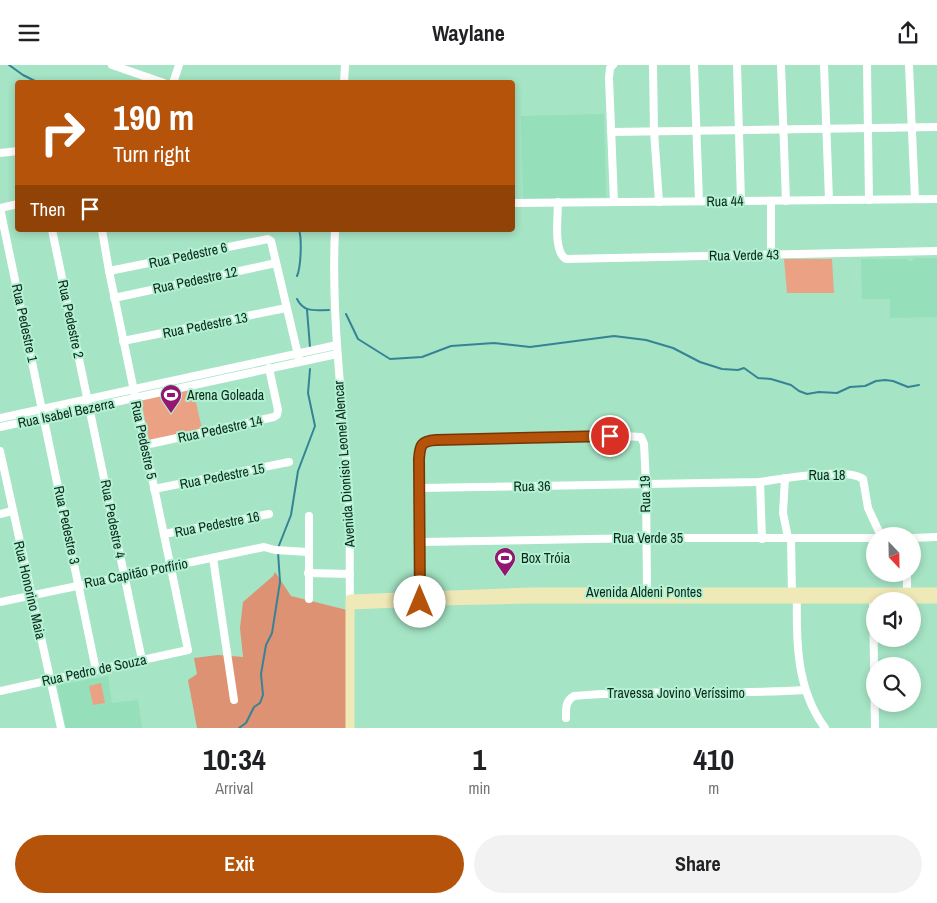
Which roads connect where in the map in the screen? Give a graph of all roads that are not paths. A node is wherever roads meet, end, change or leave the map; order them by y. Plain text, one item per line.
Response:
1 (112, 65) edge
2 (179, 65) edge
3 (345, 65) edge
4 (653, 65) edge
5 (694, 65) edge
6 (737, 65) edge
7 (781, 65) edge
8 (824, 65) edge
9 (867, 65) edge
10 (908, 65) edge
11 (611, 66) edge
12 (129, 68) edge
13 (157, 80) edge
14 (174, 80) edge
15 (344, 80) edge
16 (910, 127) junction
17 (937, 127) edge
18 (826, 128) junction
19 (869, 128) junction
20 (783, 129) junction
21 (739, 130) junction
22 (654, 131) junction
23 (696, 131) junction
24 (612, 132) junction
25 (15, 151) edge
26 (0, 153) edge
27 (915, 199) junction
28 (937, 199) edge
29 (829, 200) junction
30 (869, 200) junction
31 (699, 201) junction
32 (741, 201) junction
33 (770, 201) junction
34 (786, 201) junction
35 (558, 202) junction
36 (614, 202) junction
37 (659, 202) junction
38 (515, 203) edge
39 (15, 205) edge
40 (0, 208) edge
41 (52, 232) edge
42 (102, 232) edge
43 (336, 232) edge
44 (937, 251) edge
45 (771, 254) junction
46 (276, 263) junction
47 (109, 271) junction
48 (114, 297) junction
49 (286, 308) junction
50 (124, 341) junction
51 (337, 350) junction
52 (298, 358) junction
53 (269, 369) junction
54 (135, 394) junction
55 (89, 403) junction
56 (43, 409) junction
57 (45, 417) junction
58 (0, 418) edge
59 (0, 427) edge
60 (146, 445) junction
61 (0, 451) edge
62 (289, 462) dead end
63 (784, 478) junction
64 (760, 482) junction
65 (646, 483) junction
66 (419, 488) junction
67 (154, 489) junction
68 (12, 511) junction
69 (0, 514) edge
70 (269, 514) dead end
71 (309, 516) dead end
72 (877, 527) edge
73 (164, 535) junction
74 (645, 537) junction
75 (937, 537) edge
76 (790, 538) junction
77 (866, 538) edge
78 (921, 538) edge
79 (762, 539) junction
80 (421, 542) junction
81 (308, 552) junction
82 (213, 558) junction
83 (170, 566) junction
84 (308, 573) junction
85 (350, 574) junction
86 (124, 575) junction
87 (907, 583) edge
88 (80, 584) junction
89 (647, 591) junction
90 (907, 592) edge
91 (921, 592) edge
92 (937, 592) edge
93 (866, 593) edge
94 (32, 595) junction
95 (794, 596) junction
96 (309, 599) dead end
97 (420, 599) junction
98 (921, 599) edge
99 (937, 599) edge
100 (866, 600) edge
101 (0, 602) edge
102 (350, 602) junction
103 (874, 647) edge
104 (188, 651) joint
105 (142, 660) junction
106 (96, 670) junction
107 (50, 680) junction
108 (805, 690) junction
109 (0, 691) edge
110 (234, 700) dead end
111 (566, 718) dead end
112 (61, 728) edge
113 (350, 728) edge
114 (825, 728) edge
115 (876, 728) edge

1 - 12 street
2 - 14 street
3 - 15 street
4 - 22 street
5 - 23 street
6 - 21 street
7 - 20 street
8 - 18 street
9 - 19 street
10 - 16 street
11 - 24 street
12 - 13 street
16 - 17 street
16 - 19 street
16 - 27 street
18 - 19 street
18 - 20 street
18 - 29 street
19 - 30 street
20 - 21 street
20 - 34 street
21 - 23 street
21 - 32 street
22 - 23 street
22 - 24 street
22 - 37 street
23 - 31 street
24 - 36 street
25 - 26 street
27 - 28 street, Rua 44
27 - 30 street, Rua 44
29 - 30 street, Rua 44
29 - 34 street, Rua 44
31 - 32 street, Rua 44
31 - 37 street, Rua 44
32 - 33 street, Rua 44
33 - 34 street, Rua 44
33 - 45 street
35 - 36 street, Rua 44
35 - 38 street, Rua 44
35 - 45 street, Rua Verde 43
36 - 37 street, Rua 44
39 - 40 street
40 - 56 street, Rua Pedestre 1
41 - 55 street, Rua Pedestre 2
42 - 47 street, Rua Pedestre 5
43 - 51 street, Avenida Dionísio Leonel Alencar
44 - 45 street, Rua Verde 43
46 - 47 street, Rua Pedestre 6
46 - 48 street, Rua Pedestre 12
46 - 49 street
47 - 48 street, Rua Pedestre 5
48 - 50 street, Rua Pedestre 5
49 - 50 street, Rua Pedestre 13
49 - 52 street
50 - 54 street, Rua Pedestre 5
51 - 52 street, Rua Isabel Bezerra
51 - 85 street, Avenida Dionísio Leonel Alencar
52 - 53 street, Rua Isabel Bezerra
52 - 54 street, Rua Isabel Bezerra
53 - 54 street, Rua Isabel Bezerra
53 - 60 street, Rua Pedestre 14
54 - 55 street, Rua Isabel Bezerra
54 - 60 street, Rua Pedestre 5
55 - 56 street, Rua Isabel Bezerra
55 - 57 street, Rua Isabel Bezerra
55 - 86 street, Rua Pedestre 4
56 - 57 street, Rua Pedestre 3
56 - 58 street, Rua Isabel Bezerra
57 - 59 street, Rua Isabel Bezerra
57 - 88 street, Rua Pedestre 3
60 - 67 street, Rua Pedestre 5
61 - 68 street, Rua Honorino Maia
62 - 67 street, Rua Pedestre 15
63 - 64 street, Rua 18
63 - 72 street, Rua 18
63 - 76 street
64 - 65 street, Rua 18
64 - 79 street
65 - 66 street, Rua 36
65 - 66 street, Rua 19
65 - 74 street, Rua 19
66 - 80 street
67 - 73 street, Rua Pedestre 5
68 - 69 street
68 - 94 street, Rua Honorino Maia
70 - 73 street, Rua Pedestre 16
71 - 81 street
73 - 83 street, Rua Pedestre 5
74 - 79 street, Rua Verde 35
74 - 80 street, Rua Verde 35
74 - 89 street, Rua 19
75 - 78 street
76 - 77 street, Rua Verde 35
76 - 79 street, Rua Verde 35
76 - 95 street
80 - 97 street
81 - 82 street, Rua Capitão Porfírio
81 - 84 street
82 - 83 street, Rua Capitão Porfírio
82 - 110 street
83 - 86 street, Rua Capitão Porfírio
83 - 104 street, Rua Pedestre 5
84 - 85 street
84 - 96 street
85 - 102 street, Avenida Dionísio Leonel Alencar
86 - 88 street, Rua Capitão Porfírio
86 - 105 street, Rua Pedestre 4
87 - 90 street
88 - 94 street, Rua Capitão Porfírio
88 - 106 street, Rua Pedestre 3
89 - 95 main road, Avenida Aldeni Pontes
89 - 97 main road, Avenida Aldeni Pontes
91 - 92 main road, Avenida Aldeni Pontes
93 - 95 main road, Avenida Aldeni Pontes
94 - 101 street, Rua Capitão Porfírio
94 - 107 street, Rua Honorino Maia
95 - 97 main road, Avenida Aldeni Pontes
95 - 100 main road, Avenida Aldeni Pontes
95 - 108 street
97 - 102 main road, Avenida Aldeni Pontes
98 - 99 main road, Avenida Aldeni Pontes
102 - 113 main road, Avenida Dionísio Leonel Alencar
103 - 115 street
104 - 105 street, Rua Pedro de Souza
105 - 106 street, Rua Pedro de Souza
106 - 107 street, Rua Pedro de Souza
107 - 109 street, Rua Pedro de Souza
107 - 112 street, Rua Honorino Maia
108 - 111 street, Travessa Jovino Veríssimo
108 - 114 street

